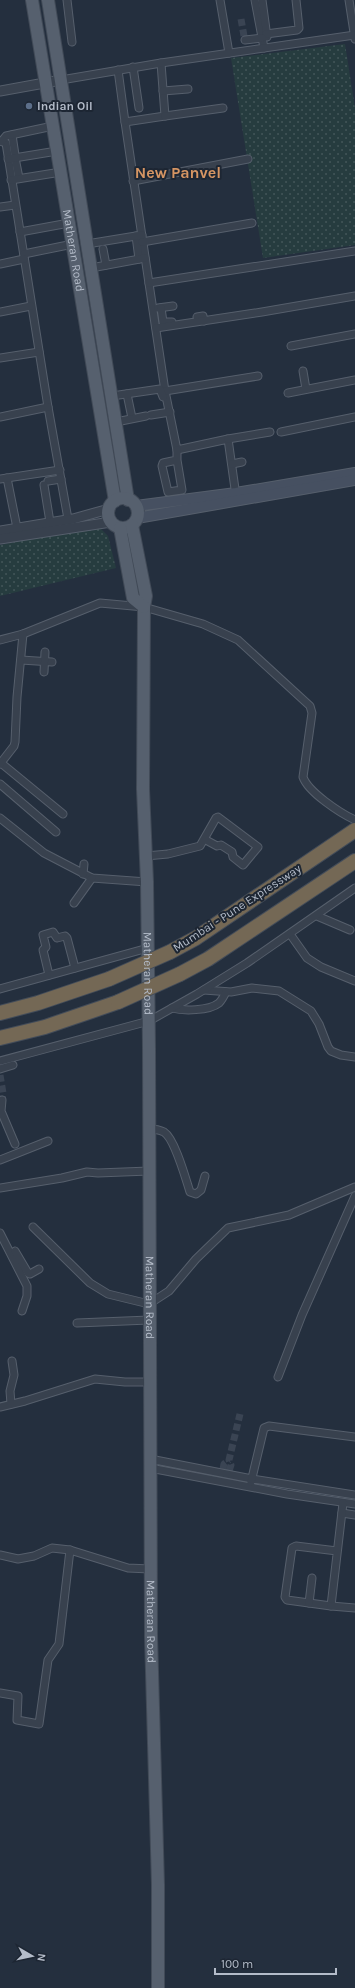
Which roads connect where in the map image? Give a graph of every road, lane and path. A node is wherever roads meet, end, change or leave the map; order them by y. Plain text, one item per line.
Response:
1 (32, 0) edge
2 (48, 0) edge
3 (67, 0) edge
4 (220, 0) edge
5 (255, 0) edge
6 (262, 0) edge
7 (296, 0) edge
8 (348, 0) edge
9 (264, 36) junction
10 (355, 36) edge
11 (72, 42) dead end
12 (266, 48) junction
13 (246, 51) junction
14 (229, 53) junction
15 (160, 63) junction
16 (133, 68) junction
17 (118, 70) junction
18 (61, 80) junction
19 (46, 83) junction
20 (188, 89) dead end
21 (0, 91) edge
22 (163, 91) junction
23 (139, 108) dead end
24 (223, 108) dead end
25 (165, 116) junction
26 (126, 122) junction
27 (53, 126) junction
28 (12, 135) junction
29 (1, 141) edge
30 (57, 149) junction
31 (12, 157) junction
32 (248, 159) dead end
33 (61, 172) junction
34 (15, 179) junction
35 (133, 181) junction
36 (15, 205) junction
37 (0, 207) edge
38 (69, 223) junction
39 (252, 223) dead end
40 (20, 232) junction
41 (140, 238) junction
42 (73, 244) junction
43 (87, 244) junction
44 (103, 248) dead end
45 (355, 251) edge
46 (24, 257) junction
47 (142, 259) junction
48 (0, 264) edge
49 (106, 265) junction
50 (91, 268) junction
51 (150, 283) junction
52 (355, 296) edge
53 (31, 306) junction
54 (172, 306) dead end
55 (157, 308) junction
56 (0, 312) edge
57 (197, 317) dead end
58 (175, 321) dead end
59 (204, 321) junction
60 (156, 328) junction
61 (355, 334) edge
62 (291, 346) dead end
63 (39, 352) junction
64 (0, 358) edge
65 (303, 370) dead end
66 (258, 376) dead end
67 (355, 380) edge
68 (306, 389) junction
69 (165, 390) junction
70 (288, 393) dead end
71 (127, 394) junction
72 (112, 396) junction
73 (48, 407) junction
74 (168, 412) junction
75 (0, 417) edge
76 (355, 417) edge
77 (132, 418) junction
78 (116, 422) junction
79 (270, 432) dead end
80 (281, 432) dead end
81 (228, 440) junction
82 (177, 450) junction
83 (177, 460) junction
84 (242, 462) dead end
85 (232, 464) junction
86 (60, 470) junction
87 (355, 473) edge
88 (4, 478) edge
89 (61, 479) junction
90 (355, 480) edge
91 (236, 497) junction
92 (112, 505) junction
93 (134, 512) junction
94 (68, 519) junction
95 (50, 522) junction
96 (115, 525) junction
97 (0, 531) edge
98 (18, 532) junction
99 (0, 539) edge
100 (144, 607) junction
101 (23, 634) junction
102 (0, 640) edge
103 (45, 652) dead end
104 (21, 660) junction
105 (48, 662) junction
106 (44, 672) dead end
107 (0, 764) edge
108 (0, 784) edge
109 (63, 814) dead end
110 (0, 818) edge
111 (355, 820) edge
112 (355, 830) edge
113 (56, 832) dead end
114 (204, 839) junction
115 (146, 856) junction
116 (355, 861) edge
117 (84, 864) dead end
118 (83, 874) junction
119 (92, 878) junction
120 (147, 882) junction
121 (355, 888) edge
122 (74, 903) dead end
123 (317, 916) junction
124 (350, 930) dead end
125 (290, 934) junction
126 (148, 948) junction
127 (75, 968) junction
128 (49, 975) junction
129 (355, 982) edge
130 (0, 989) edge
131 (204, 990) junction
132 (226, 992) junction
133 (172, 1008) junction
134 (0, 1013) edge
135 (149, 1020) junction
136 (0, 1038) edge
137 (355, 1057) edge
138 (0, 1061) edge
139 (13, 1065) dead end
140 (0, 1069) edge
141 (2, 1100) dead end
142 (149, 1129) junction
143 (48, 1141) dead end
144 (15, 1144) dead end
145 (0, 1160) edge
146 (149, 1171) junction
147 (205, 1176) dead end
148 (355, 1187) edge
149 (0, 1188) edge
150 (355, 1196) edge
151 (33, 1227) dead end
152 (0, 1233) edge
153 (9, 1241) dead end
154 (12, 1252) junction
155 (21, 1267) junction
156 (39, 1269) dead end
157 (149, 1304) junction
158 (22, 1311) dead end
159 (149, 1320) junction
160 (77, 1323) dead end
161 (12, 1362) dead end
162 (278, 1377) dead end
163 (149, 1382) junction
164 (11, 1404) junction
165 (0, 1407) edge
166 (355, 1437) edge
167 (150, 1464) junction
168 (252, 1479) junction
169 (250, 1487) junction
170 (355, 1495) edge
171 (343, 1503) junction
172 (355, 1504) edge
173 (342, 1513) junction
174 (355, 1515) edge
175 (70, 1550) junction
176 (337, 1551) junction
177 (0, 1555) edge
178 (150, 1569) junction
179 (312, 1578) dead end
180 (309, 1603) junction
181 (331, 1606) junction
182 (355, 1608) edge
183 (0, 1693) edge
184 (158, 1988) edge

1 - 19 main road, Matheran Road
2 - 18 main road, Matheran Road
3 - 11 street
4 - 14 street
5 - 9 street
6 - 9 street
7 - 9 street
8 - 10 street
9 - 12 street
9 - 13 street
10 - 12 street
12 - 13 street
13 - 14 street
14 - 15 street
15 - 16 street
15 - 22 street
16 - 17 street
16 - 23 street
17 - 18 street
17 - 26 street
18 - 19 street
18 - 43 main road, Matheran Road
19 - 21 street
19 - 27 main road, Matheran Road
20 - 22 street
22 - 25 street
24 - 25 street
25 - 26 street
26 - 35 street
27 - 28 street
27 - 30 main road, Matheran Road
28 - 29 street
28 - 31 street
29 - 31 street
30 - 31 street
30 - 33 main road, Matheran Road
31 - 34 street
32 - 35 street
33 - 34 street
33 - 38 main road, Matheran Road
34 - 36 street
35 - 41 street
36 - 37 street
36 - 40 street
38 - 40 street
38 - 42 main road, Matheran Road
39 - 41 street
40 - 46 street
41 - 43 street
41 - 47 street
42 - 46 street
42 - 92 main road, Matheran Road
43 - 50 main road, Matheran Road
44 - 49 street
45 - 51 street
46 - 48 street
46 - 53 street
47 - 49 street
47 - 51 street
49 - 50 street
50 - 72 main road, Matheran Road
51 - 55 street
52 - 59 street
53 - 56 street
53 - 63 street
54 - 55 street
55 - 58 street
55 - 60 street
57 - 59 street
59 - 60 street
60 - 69 street
61 - 62 street
63 - 64 street
63 - 73 street
65 - 68 street
66 - 69 street
67 - 68 street
68 - 70 street
69 - 74 street
71 - 72 street
71 - 74 street
71 - 77 street
72 - 78 main road, Matheran Road
73 - 75 street
73 - 86 street
74 - 77 street
74 - 82 street
76 - 80 street
77 - 78 street
78 - 93 main road, Matheran Road
79 - 81 street
81 - 82 street
81 - 85 street
82 - 83 street
83 - 83 street
84 - 85 street
85 - 91 street
86 - 88 street
86 - 89 street
87 - 91 main road
88 - 98 street
89 - 94 street
89 - 95 street
90 - 91 main road
91 - 93 main road
92 - 93 main road
92 - 94 street
92 - 96 main road
93 - 96 main road
93 - 100 main road, Matheran Road
94 - 95 street
95 - 98 street
96 - 98 street
96 - 100 main road
97 - 98 street
98 - 99 street
100 - 101 street
100 - 111 street
100 - 115 main road, Matheran Road
101 - 102 street
101 - 104 street
103 - 105 street
104 - 105 street
104 - 107 street
105 - 106 street
107 - 109 street
108 - 113 street
110 - 118 street
112 - 134 highway, Mumbai - Pune Expressway, bridge
114 - 114 street
114 - 115 street
115 - 120 main road, Matheran Road
116 - 136 highway, bridge
117 - 118 street
118 - 119 street
119 - 120 street
119 - 122 street
120 - 126 main road, Matheran Road
121 - 123 street
123 - 124 street
123 - 125 street
125 - 129 street
125 - 131 street
126 - 127 street
126 - 135 main road, Matheran Road
127 - 128 street
127 - 128 street
128 - 130 street
131 - 132 street
131 - 133 street
132 - 133 street
132 - 137 street
133 - 135 street
135 - 138 street
135 - 142 main road, Matheran Road
139 - 140 street
141 - 144 street
142 - 146 main road, Matheran Road
142 - 147 street
143 - 145 street
146 - 149 street
146 - 157 main road, Matheran Road
148 - 157 street
150 - 162 street
151 - 157 street
152 - 154 street
153 - 154 street
154 - 155 street
155 - 156 street
155 - 158 street
157 - 159 main road, Matheran Road
159 - 160 street
159 - 163 main road, Matheran Road
161 - 164 street
163 - 164 street
163 - 167 main road, Matheran Road
164 - 165 street
166 - 168 street
167 - 168 street
167 - 169 street
167 - 178 main road, Matheran Road
168 - 169 street
168 - 170 street
169 - 171 street
171 - 172 street
171 - 173 street
173 - 174 street
173 - 176 street
175 - 177 street
175 - 178 street
175 - 183 street
176 - 180 street
176 - 181 street
178 - 184 main road, Matheran Road
179 - 180 street
180 - 181 street
181 - 182 street

